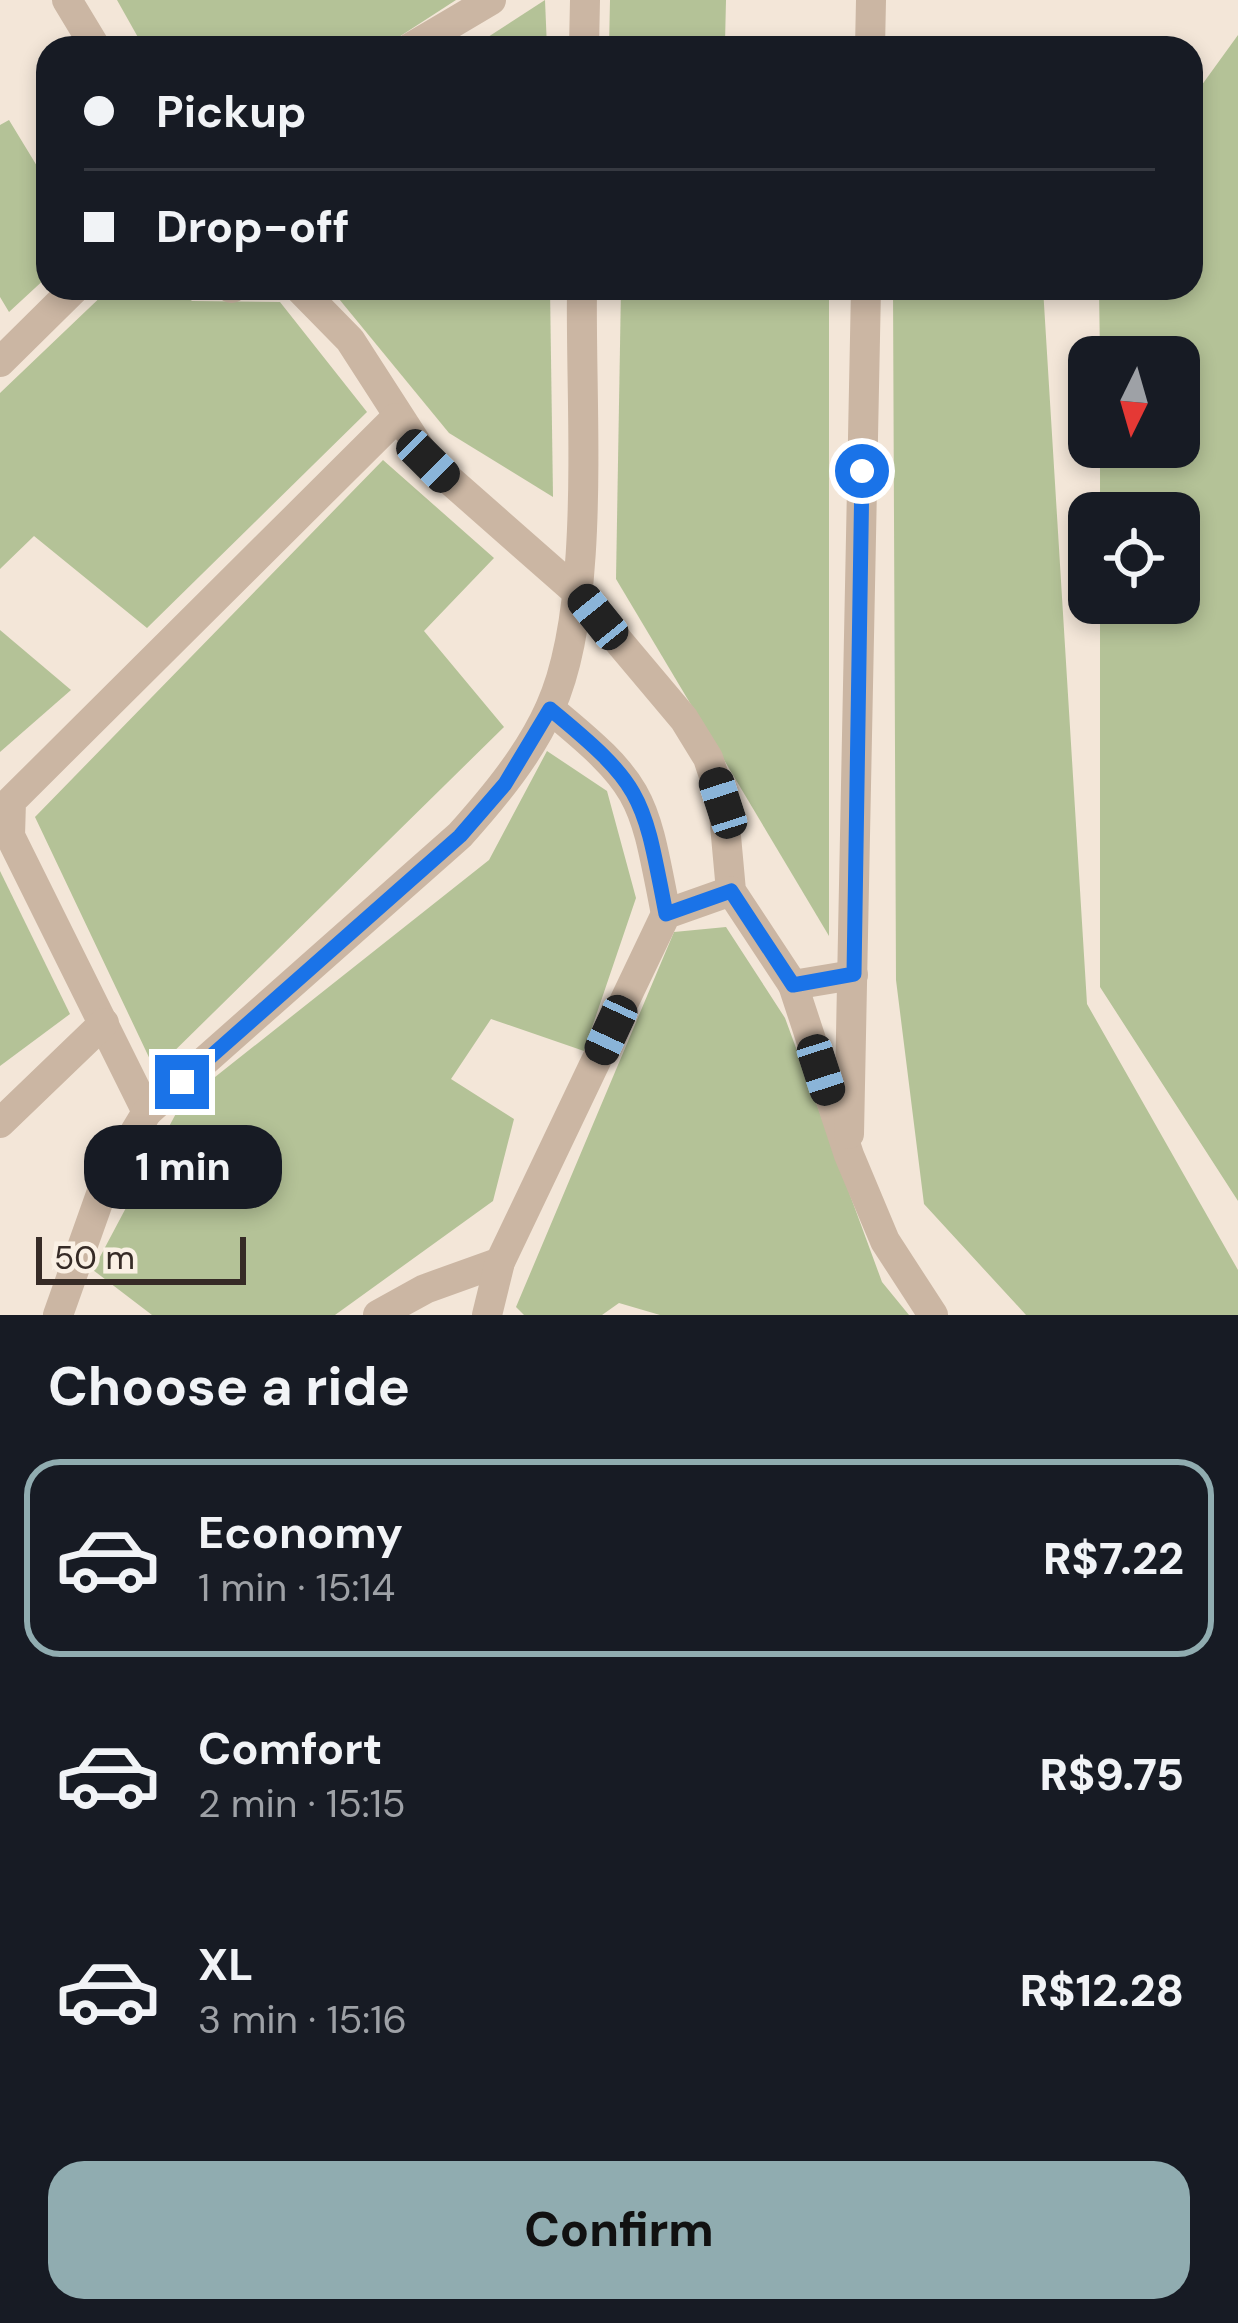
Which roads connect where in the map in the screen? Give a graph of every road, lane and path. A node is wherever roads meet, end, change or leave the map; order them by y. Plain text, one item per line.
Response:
1 (67, 0) edge
2 (491, 0) edge
3 (585, 0) edge
4 (871, 0) edge
5 (89, 36) edge
6 (430, 36) edge
7 (584, 36) edge
8 (870, 36) edge
9 (62, 300) edge
10 (310, 300) edge
11 (581, 300) edge
12 (866, 300) edge
13 (2, 355) edge
14 (396, 418) junction
15 (578, 593) junction
16 (550, 709) junction
17 (731, 891) junction
18 (666, 914) junction
19 (854, 974) junction
20 (793, 985) junction
21 (104, 1022) junction
22 (147, 1112) junction
23 (0, 1124) edge
24 (849, 1155) junction
25 (500, 1262) junction
26 (58, 1315) edge
27 (378, 1315) edge
28 (487, 1315) edge
29 (933, 1315) edge

1 - 5 street
2 - 6 street
3 - 7 street
4 - 8 street
9 - 13 street
10 - 14 street
11 - 15 street
12 - 19 street
14 - 15 street
14 - 21 street
15 - 16 street
15 - 17 street
16 - 18 street
16 - 22 street
17 - 18 street
17 - 20 street
18 - 25 street
19 - 20 street
19 - 24 street
20 - 24 street
21 - 22 street
21 - 23 street
22 - 26 street
24 - 29 street
25 - 27 street
25 - 28 street

